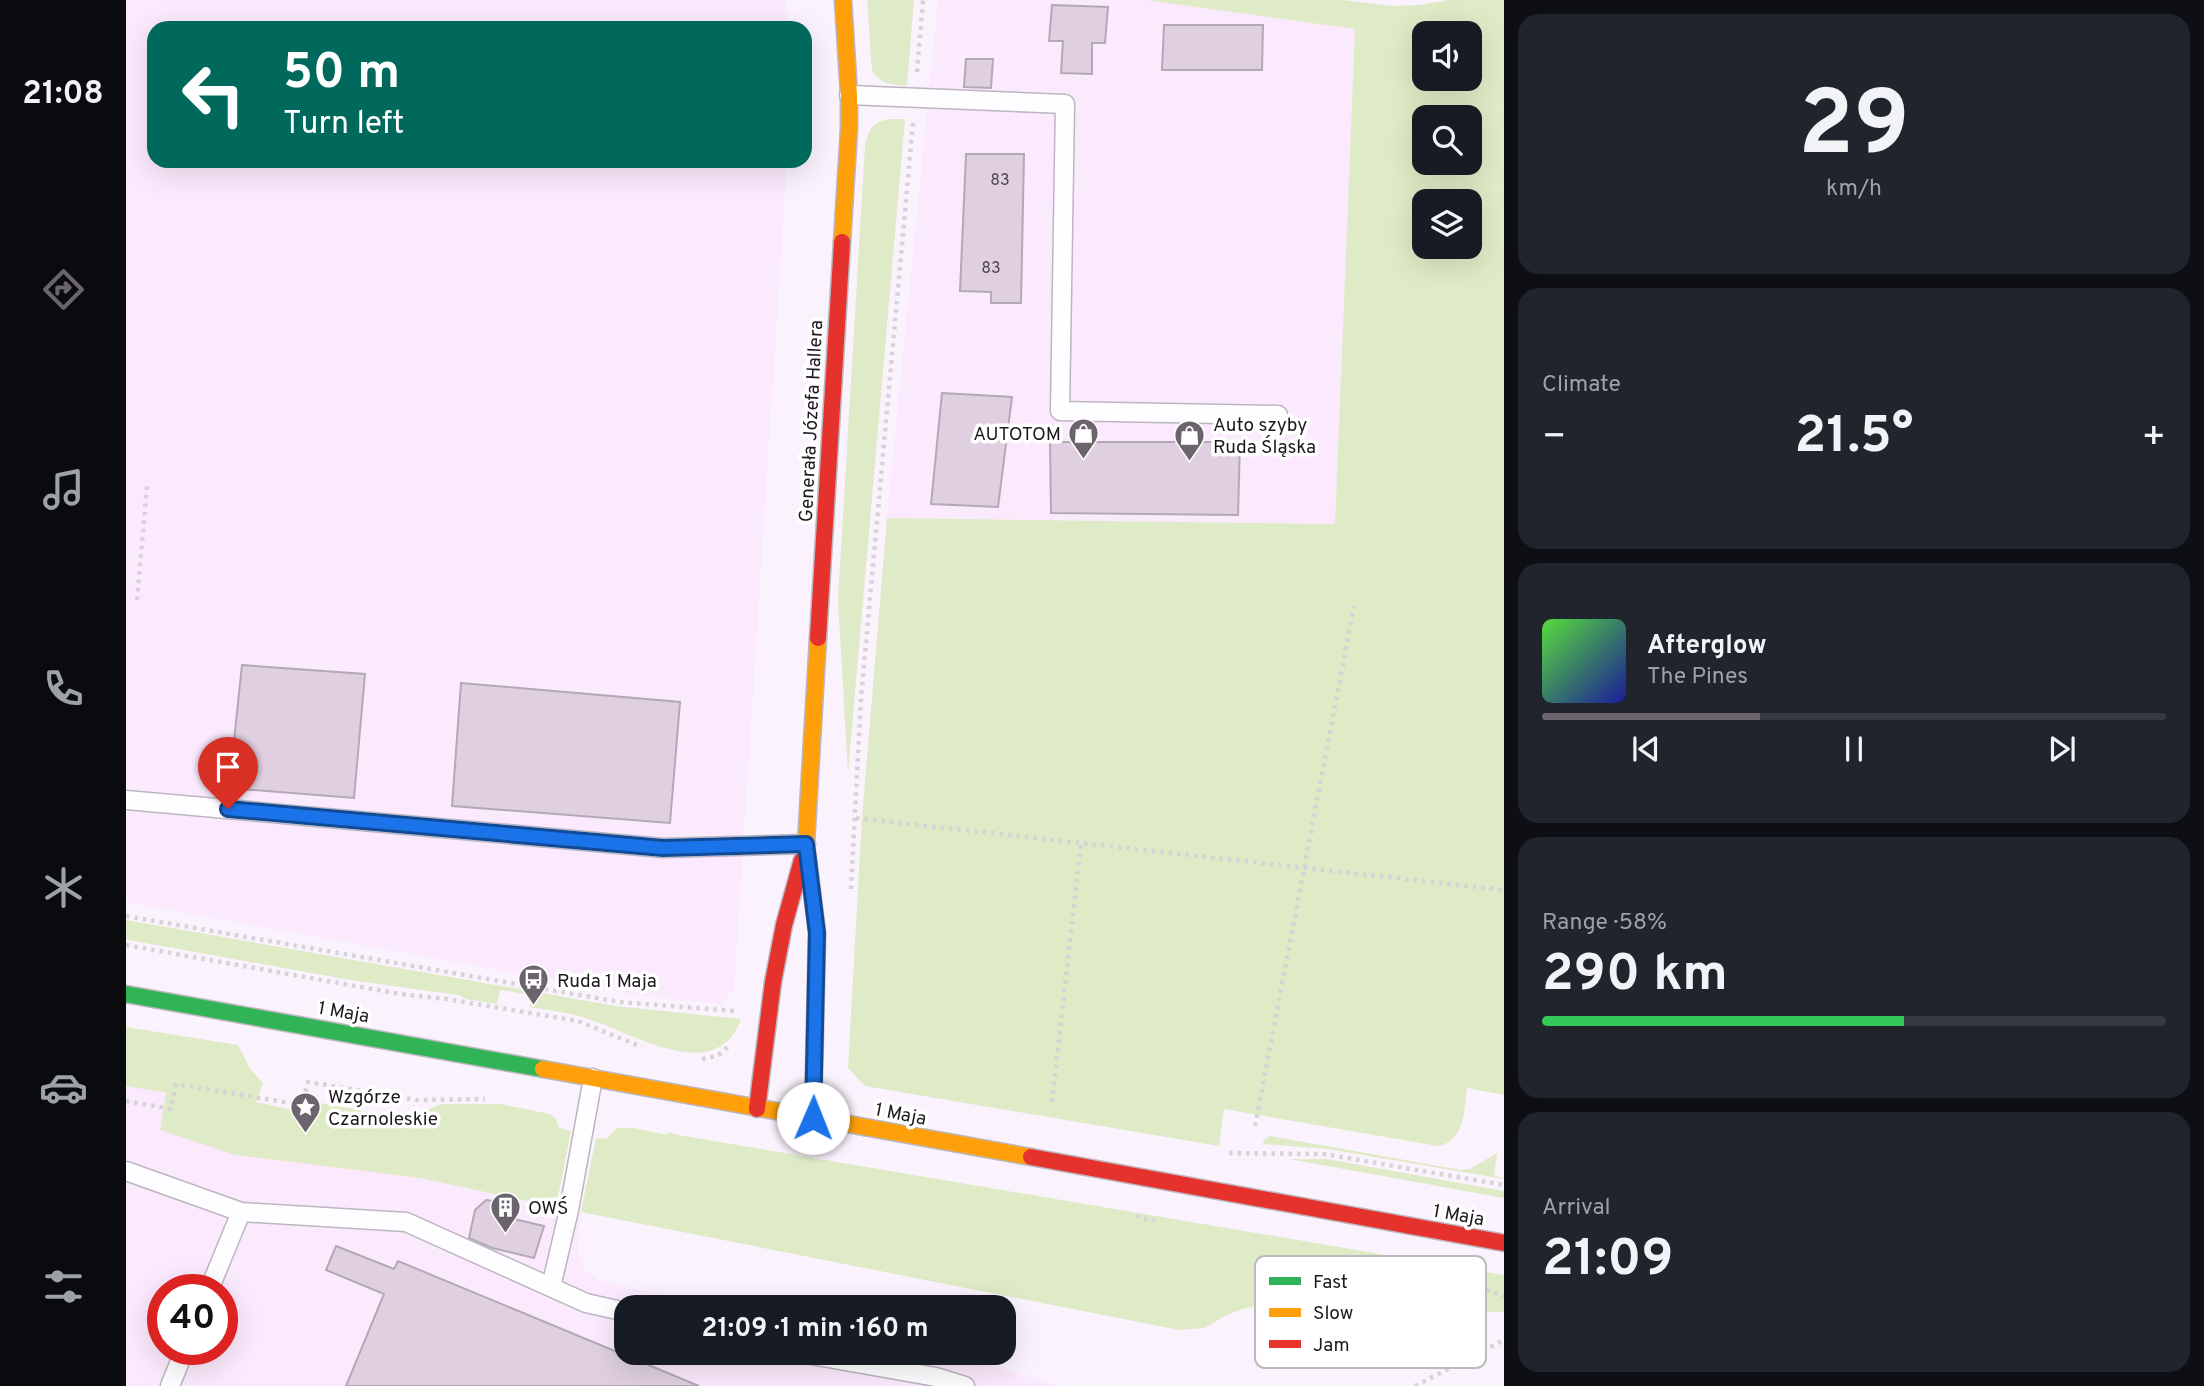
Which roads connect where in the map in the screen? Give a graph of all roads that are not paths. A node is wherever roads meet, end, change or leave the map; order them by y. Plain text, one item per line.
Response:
1 (843, 0) edge
2 (849, 95) junction
3 (1278, 415) dead end
4 (126, 800) edge
5 (806, 844) junction
6 (126, 994) edge
7 (593, 1078) junction
8 (757, 1109) junction
9 (813, 1118) junction
10 (126, 1171) edge
11 (241, 1212) junction
12 (1504, 1243) edge
13 (216, 1274) edge
14 (551, 1287) junction
15 (614, 1309) edge
16 (179, 1365) edge
17 (868, 1365) edge
18 (170, 1386) edge
19 (965, 1386) edge

1 - 2 street, Generała Józefa Hallera
2 - 3 lane
2 - 5 street, Generała Józefa Hallera
4 - 5 lane
5 - 8 street, Generała Józefa Hallera
5 - 9 street, Generała Józefa Hallera
6 - 7 street, 1 Maja
7 - 8 street, 1 Maja
7 - 14 lane
8 - 9 street, 1 Maja
9 - 12 street, 1 Maja
10 - 11 lane
11 - 13 lane
11 - 14 lane
14 - 15 lane
16 - 18 lane
17 - 19 lane

